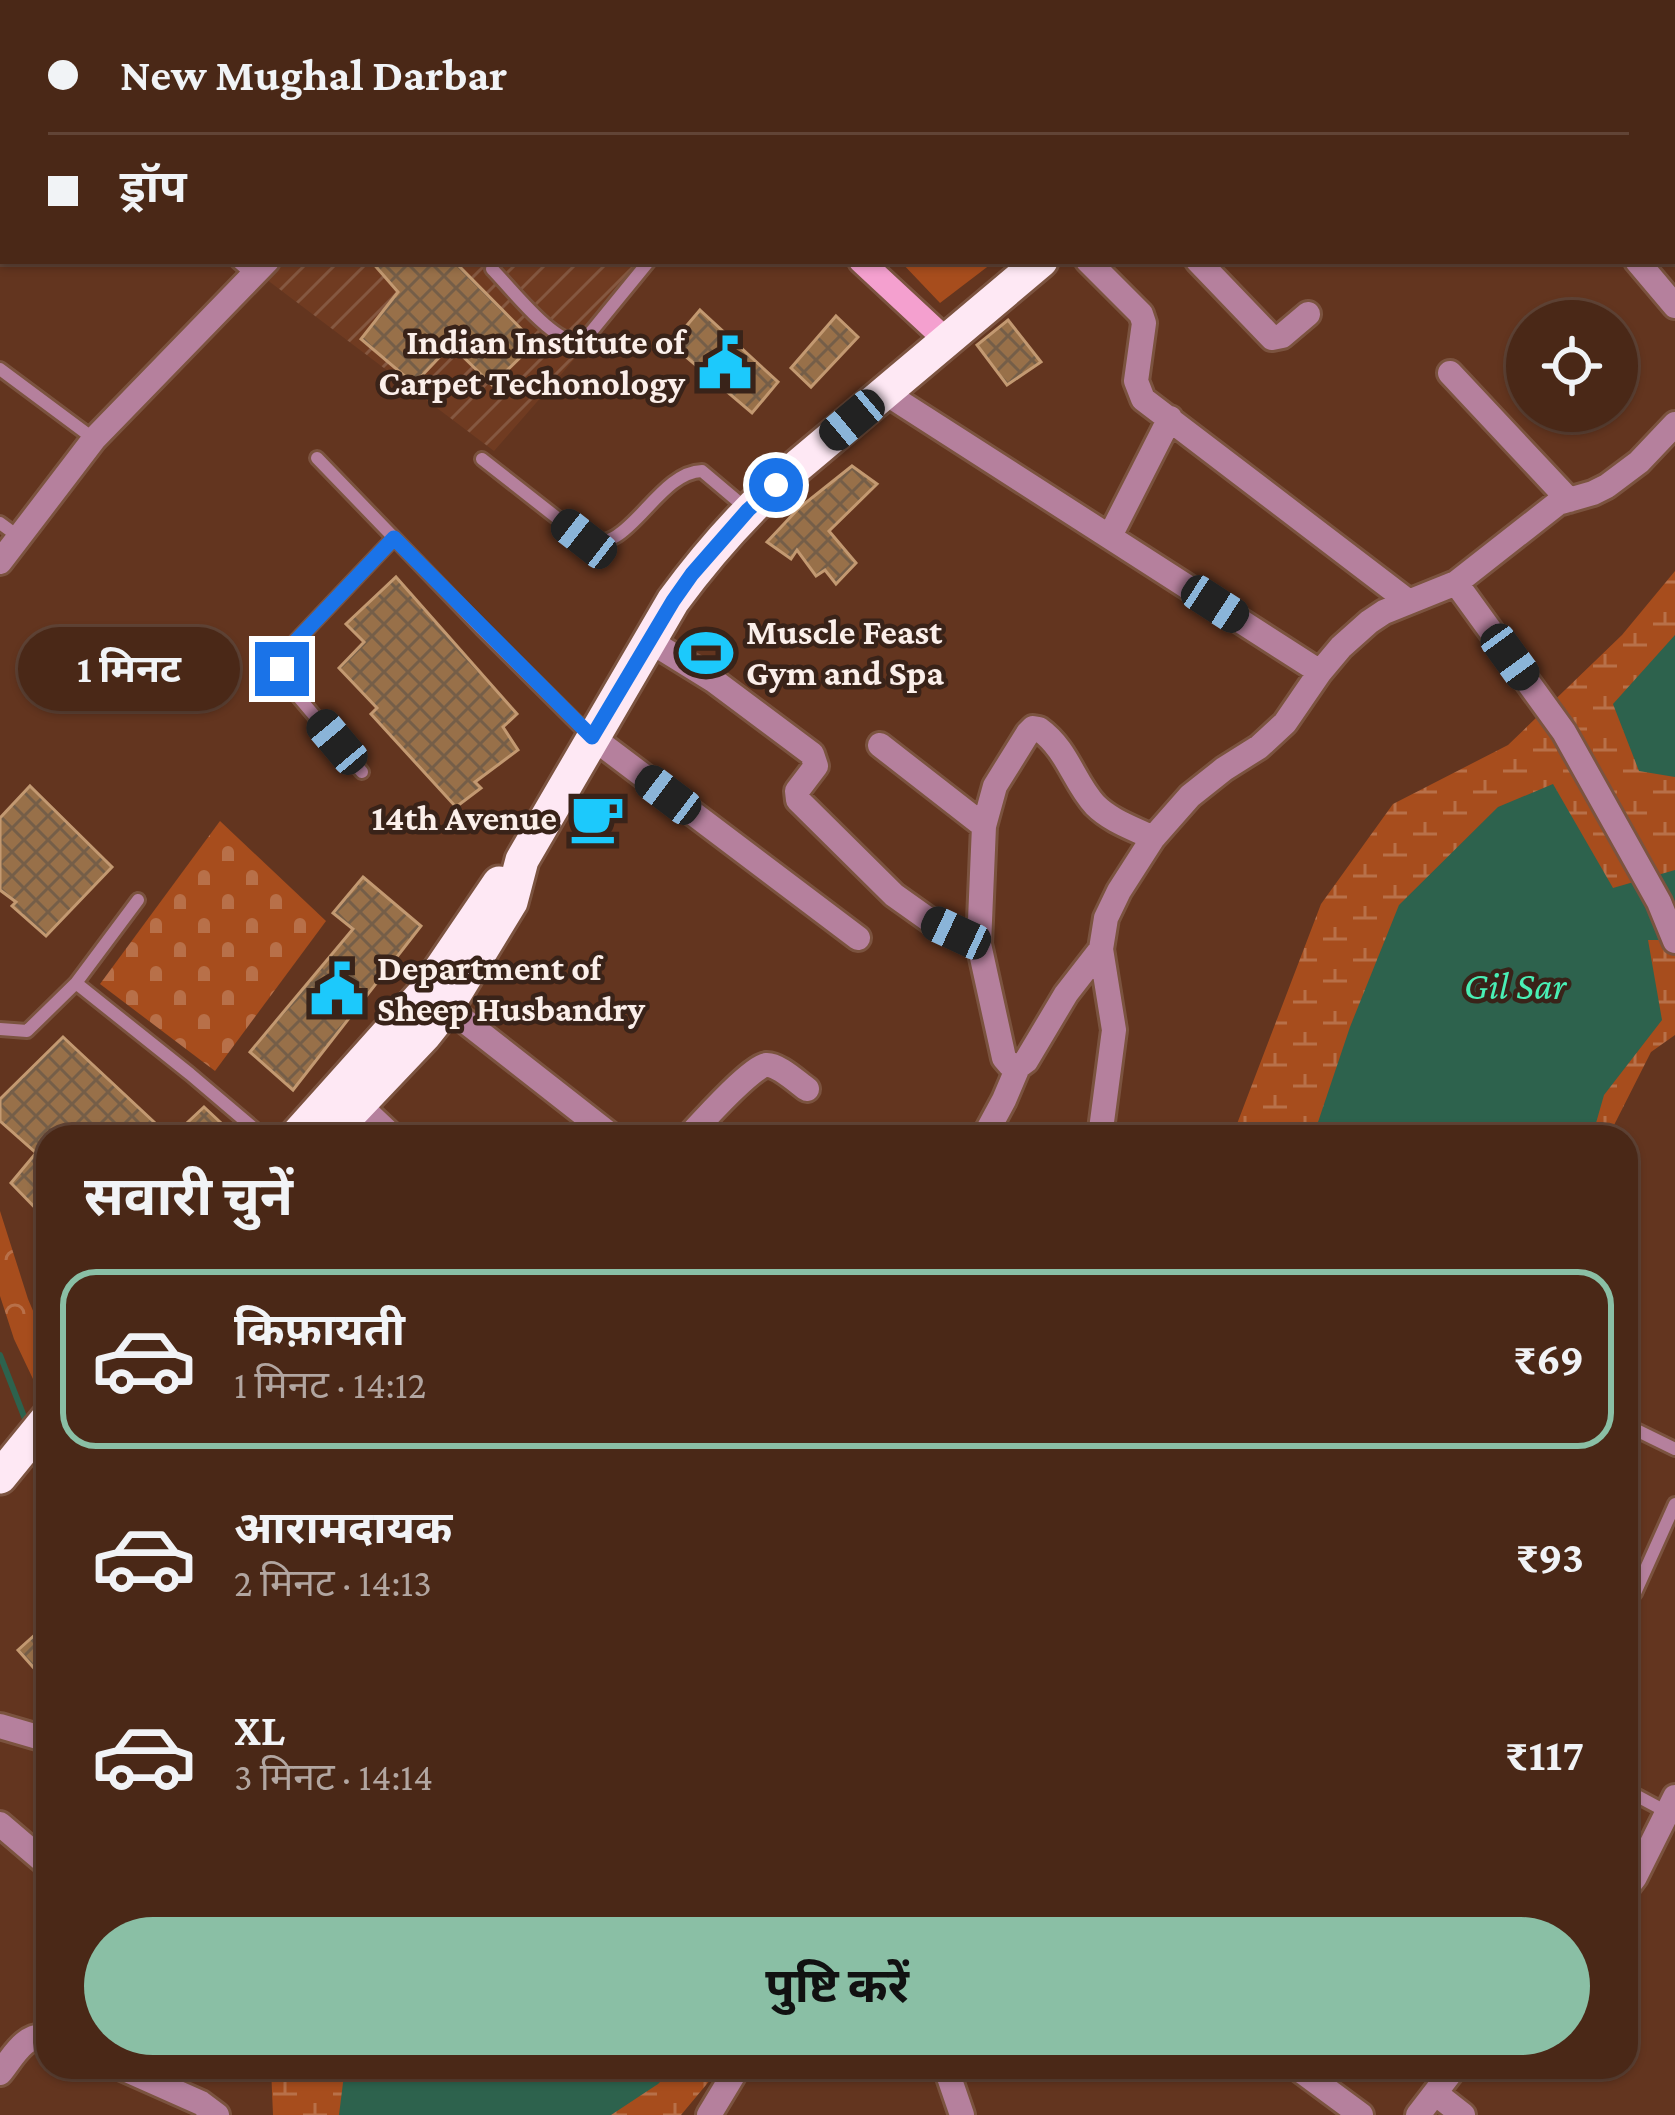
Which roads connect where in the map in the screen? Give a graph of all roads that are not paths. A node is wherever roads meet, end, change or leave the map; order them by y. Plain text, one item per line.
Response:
1 (648, 264) edge
2 (864, 264) edge
3 (1037, 264) edge
4 (1091, 264) edge
5 (1201, 264) edge
6 (1640, 264) edge
7 (252, 266) edge
8 (491, 269) dead end
9 (1675, 306) edge
10 (1308, 314) dead end
11 (946, 340) junction
12 (0, 369) edge
13 (1450, 373) dead end
14 (884, 392) junction
15 (1170, 418) junction
16 (1675, 424) edge
17 (94, 440) junction
18 (317, 458) dead end
19 (482, 460) dead end
20 (1569, 500) junction
21 (748, 510) junction
22 (9, 530) edge
23 (1110, 536) junction
24 (394, 538) junction
25 (0, 562) edge
26 (1456, 583) junction
27 (1409, 602) junction
28 (650, 641) junction
29 (1319, 672) junction
30 (592, 737) junction
31 (880, 746) dead end
32 (362, 772) dead end
33 (984, 826) junction
34 (1153, 838) junction
35 (522, 860) junction
36 (138, 899) dead end
37 (1668, 923) edge
38 (858, 938) dead end
39 (979, 944) junction
40 (1101, 949) junction
41 (76, 983) junction
42 (447, 1007) junction
43 (0, 1029) edge
44 (1018, 1067) junction
45 (807, 1089) dead end
46 (358, 1104) junction
47 (250, 1125) edge
48 (306, 1125) edge
49 (339, 1125) edge
50 (380, 1125) edge
51 (598, 1125) edge
52 (700, 1125) edge
53 (990, 1125) edge
54 (1102, 1125) edge
55 (1638, 1430) edge
56 (36, 1447) edge
57 (1675, 1449) edge
58 (4, 1492) edge
59 (1675, 1504) edge
60 (1638, 1586) edge
61 (0, 1726) edge
62 (36, 1736) edge
63 (1638, 1794) edge
64 (1672, 1805) edge
65 (0, 1824) edge
66 (36, 1855) edge
67 (1638, 1867) edge
68 (36, 2036) edge
69 (0, 2073) edge
70 (147, 2079) edge
71 (731, 2079) edge
72 (950, 2079) edge
73 (1312, 2079) edge
74 (1445, 2079) edge
75 (1435, 2092) junction
76 (217, 2115) edge
77 (709, 2115) edge
78 (962, 2115) edge
79 (1361, 2115) edge
80 (1418, 2115) edge
81 (1462, 2115) edge

1 - 8 lane
2 - 11 main road
3 - 11 highway
4 - 15 street
5 - 10 street
6 - 9 street
7 - 17 street
11 - 14 highway
12 - 17 lane
13 - 20 street
14 - 21 highway
14 - 23 street
15 - 23 street
15 - 27 street
16 - 20 street
17 - 22 street
18 - 24 lane
19 - 21 lane
20 - 26 street
21 - 28 highway
22 - 25 street
23 - 29 street
24 - 30 lane
24 - 32 lane
26 - 27 street
26 - 37 street
27 - 29 street
28 - 30 highway
28 - 39 street
29 - 34 street
30 - 35 highway
30 - 38 street
31 - 33 street
33 - 34 street
33 - 39 street
34 - 40 street
35 - 42 highway
35 - 48 highway
36 - 41 lane
39 - 44 street
40 - 44 street
40 - 54 street
41 - 43 lane
41 - 47 lane
42 - 46 highway
42 - 51 street
44 - 53 street
45 - 52 street
46 - 49 highway
46 - 50 street
55 - 57 lane
56 - 58 highway
59 - 60 lane
61 - 62 street
63 - 64 lane
64 - 67 street
65 - 66 street
68 - 69 street
70 - 76 street
71 - 77 street
72 - 78 street
73 - 79 street
74 - 75 street
75 - 80 street
75 - 81 street

